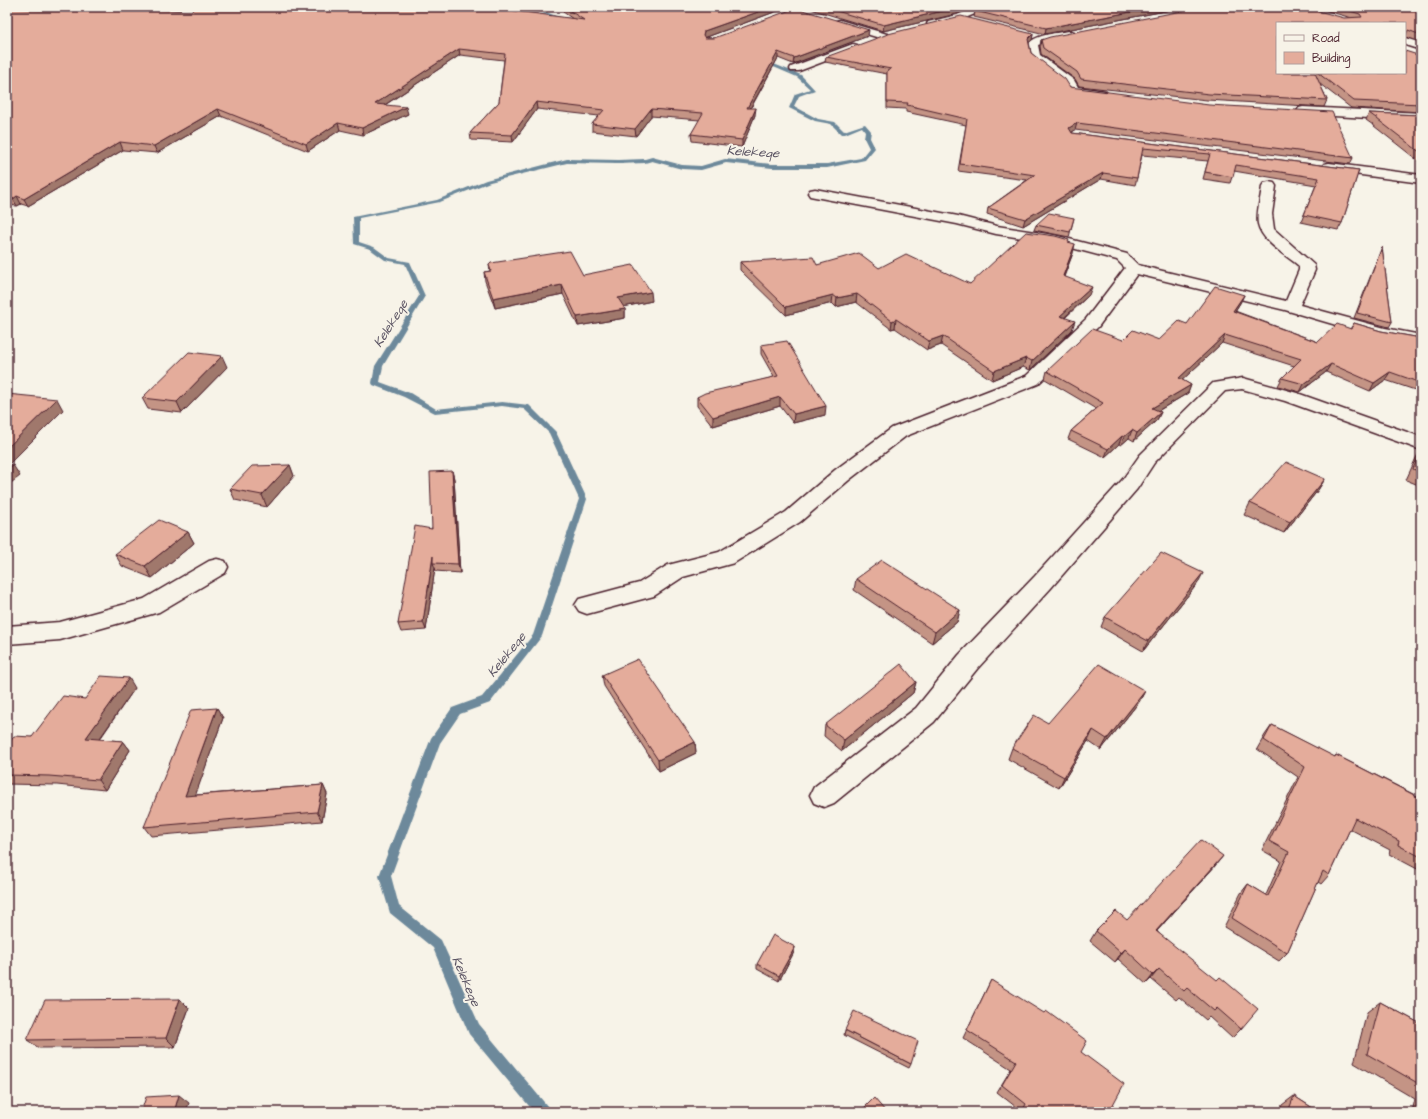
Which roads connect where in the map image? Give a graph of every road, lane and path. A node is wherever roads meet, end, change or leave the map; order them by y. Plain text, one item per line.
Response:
1 (986, 7) edge
2 (86, 8) edge
3 (7, 9) edge
4 (960, 17) junction
5 (832, 20) edge
6 (980, 22) edge
7 (922, 26) edge
8 (1083, 32) edge
9 (1032, 35) edge
10 (1045, 39) junction
11 (1406, 41) edge
12 (1421, 47) edge
13 (795, 68) edge
14 (1112, 94) edge
15 (1288, 111) edge
16 (1421, 117) edge
17 (1318, 166) edge
18 (1421, 179) edge
19 (1269, 186) dead end
20 (815, 193) dead end
21 (1133, 268) junction
22 (1291, 307) junction
23 (1421, 340) edge
24 (1421, 444) edge
25 (217, 567) dead end
26 (587, 605) dead end
27 (7, 635) edge
28 (824, 795) dead end

1 - 4 street
2 - 3 street
4 - 6 street
4 - 7 street
5 - 13 street
8 - 10 street
9 - 10 street
10 - 14 street
11 - 12 street
15 - 16 street
17 - 18 street
19 - 22 street
20 - 21 street
21 - 22 street
21 - 26 street
22 - 23 street
24 - 28 street
25 - 27 street

